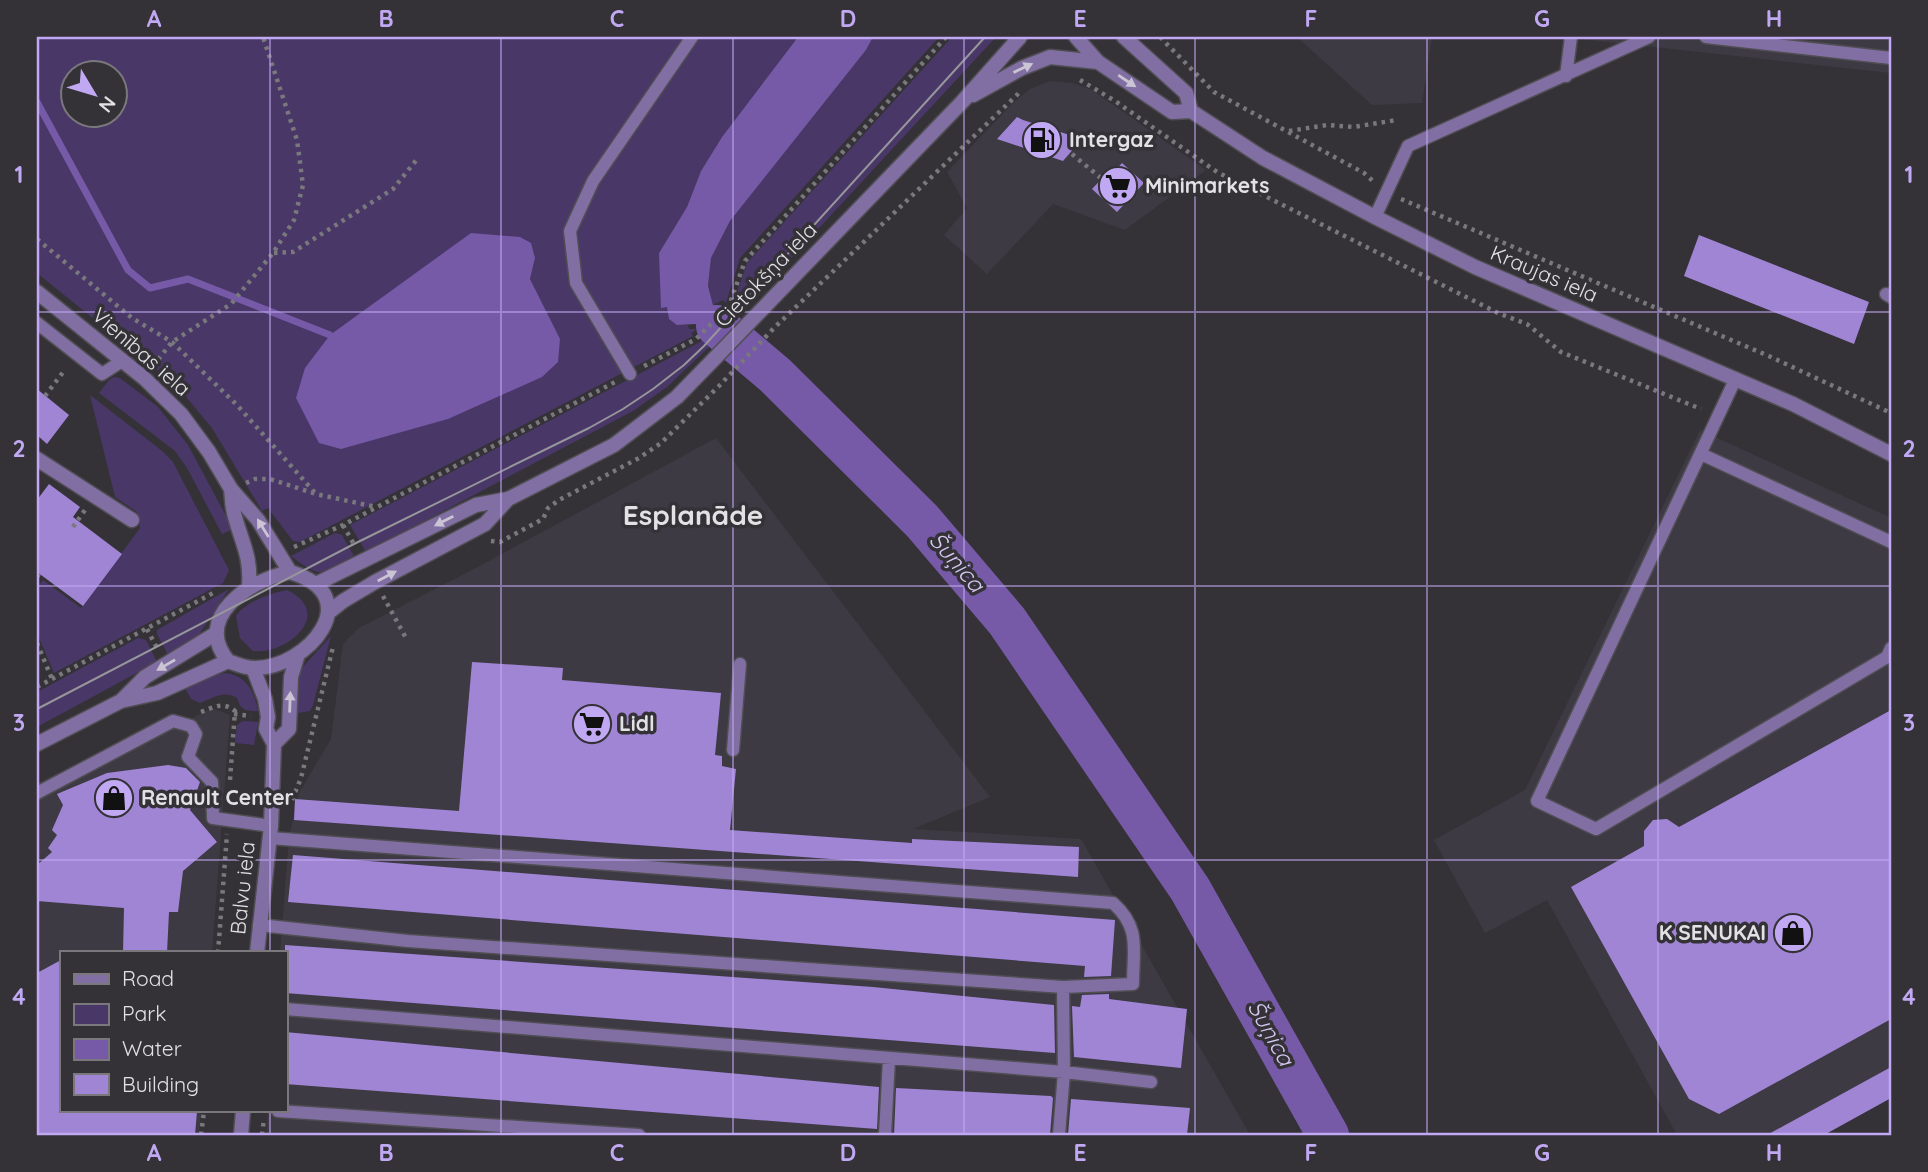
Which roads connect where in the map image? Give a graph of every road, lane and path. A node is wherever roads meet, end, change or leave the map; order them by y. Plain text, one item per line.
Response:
1 (263, 37) edge
2 (692, 37) edge
3 (946, 37) edge
4 (1020, 37) edge
5 (1076, 37) edge
6 (1124, 37) edge
7 (1160, 37) edge
8 (1571, 37) edge
9 (1649, 37) edge
10 (1706, 37) edge
11 (1748, 38) edge
12 (1826, 43) edge
13 (1891, 58) edge
14 (1098, 62) junction
15 (1566, 76) junction
16 (1075, 78) dead end
17 (1023, 90) dead end
18 (963, 101) junction
19 (1191, 111) junction
20 (1397, 120) dead end
21 (1288, 131) junction
22 (1072, 154) dead end
23 (418, 158) dead end
24 (1102, 179) dead end
25 (1386, 193) junction
26 (1375, 217) junction
27 (37, 239) edge
28 (274, 253) junction
29 (37, 292) edge
30 (37, 323) edge
31 (172, 342) junction
32 (122, 361) junction
33 (64, 371) dead end
34 (630, 374) junction
35 (144, 378) junction
36 (1735, 380) junction
37 (45, 396) dead end
38 (1701, 409) dead end
39 (1891, 413) edge
40 (1701, 454) junction
41 (1891, 454) edge
42 (37, 459) edge
43 (230, 489) junction
44 (316, 494) junction
45 (508, 499) junction
46 (377, 507) junction
47 (132, 520) dead end
48 (489, 540) dead end
49 (1891, 542) edge
50 (296, 548) dead end
51 (290, 572) junction
52 (316, 584) junction
53 (226, 586) dead end
54 (248, 587) junction
55 (381, 593) dead end
56 (372, 600) dead end
57 (329, 612) junction
58 (147, 629) junction
59 (215, 634) junction
60 (336, 635) dead end
61 (37, 643) edge
62 (1891, 648) edge
63 (298, 654) junction
64 (163, 659) dead end
65 (228, 661) junction
66 (740, 664) dead end
67 (253, 668) junction
68 (52, 679) junction
69 (37, 687) edge
70 (121, 701) junction
71 (37, 744) edge
72 (274, 744) junction
73 (733, 750) dead end
74 (37, 793) edge
75 (275, 834) junction
76 (259, 925) junction
77 (221, 929) dead end
78 (218, 951) edge
79 (257, 951) edge
80 (1063, 987) junction
81 (287, 1009) edge
82 (889, 1059) junction
83 (1064, 1072) junction
84 (1151, 1082) dead end
85 (204, 1112) edge
86 (243, 1112) edge
87 (287, 1112) edge
88 (580, 1133) edge
89 (201, 1135) edge
90 (241, 1135) edge
91 (639, 1135) edge
92 (885, 1135) edge
93 (1059, 1135) edge

1 - 28 path
2 - 34 lane
3 - 34 path
4 - 18 street, Cietokšņa iela
5 - 14 street, Kraujas iela
6 - 19 street, Kraujas iela
7 - 21 path
8 - 15 lane
9 - 15 lane
10 - 11 lane
11 - 12 lane
12 - 13 lane
18 -> 14 street
14 -> 19 street, Kraujas iela
15 - 25 lane
16 - 38 path
17 - 48 path
18 - 45 street, Cietokšņa iela
19 - 26 street, Kraujas iela
20 - 21 path
21 - 25 path
22 - 24 path
23 - 28 path
25 - 26 lane
25 - 39 path
26 - 36 street, Kraujas iela
27 - 31 path
28 - 31 path
29 - 32 street, Vienības iela
30 - 32 lane
31 - 35 path
31 - 44 path
32 - 35 street, Vienības iela
33 - 37 path
34 - 46 path
35 - 43 street, Vienības iela
36 - 40 lane
36 - 41 street, Kraujas iela
40 - 49 lane
40 - 62 lane
42 - 47 street
43 - 44 path
51 -> 43 street, Vienības iela
43 - 54 street, Vienības iela
44 - 46 path
45 -> 52 street, Cietokšņa iela
57 -> 45 street, Cietokšņa iela
46 - 50 path
51 - 52 street
51 - 54 street
52 - 57 street
53 - 58 path
54 - 59 street
55 - 56 path
57 - 63 street
58 - 64 path
58 - 68 path
59 - 65 street
59 -> 70 street
60 - 75 path
61 - 68 path
63 - 67 street
72 -> 63 street, Balvu iela
65 - 67 street
65 - 70 street
66 - 73 lane
67 - 72 street, Balvu iela
68 - 69 path
70 - 71 street
72 - 75 street, Balvu iela
74 - 75 lane
75 - 76 street, Balvu iela
75 - 80 lane
76 - 79 street, Balvu iela
76 - 80 lane
77 - 78 path
80 - 83 lane
81 - 82 lane
82 - 83 lane
82 - 92 lane
83 - 84 lane
83 - 93 lane
85 - 89 path
86 - 90 street
87 - 88 lane
88 - 91 lane

